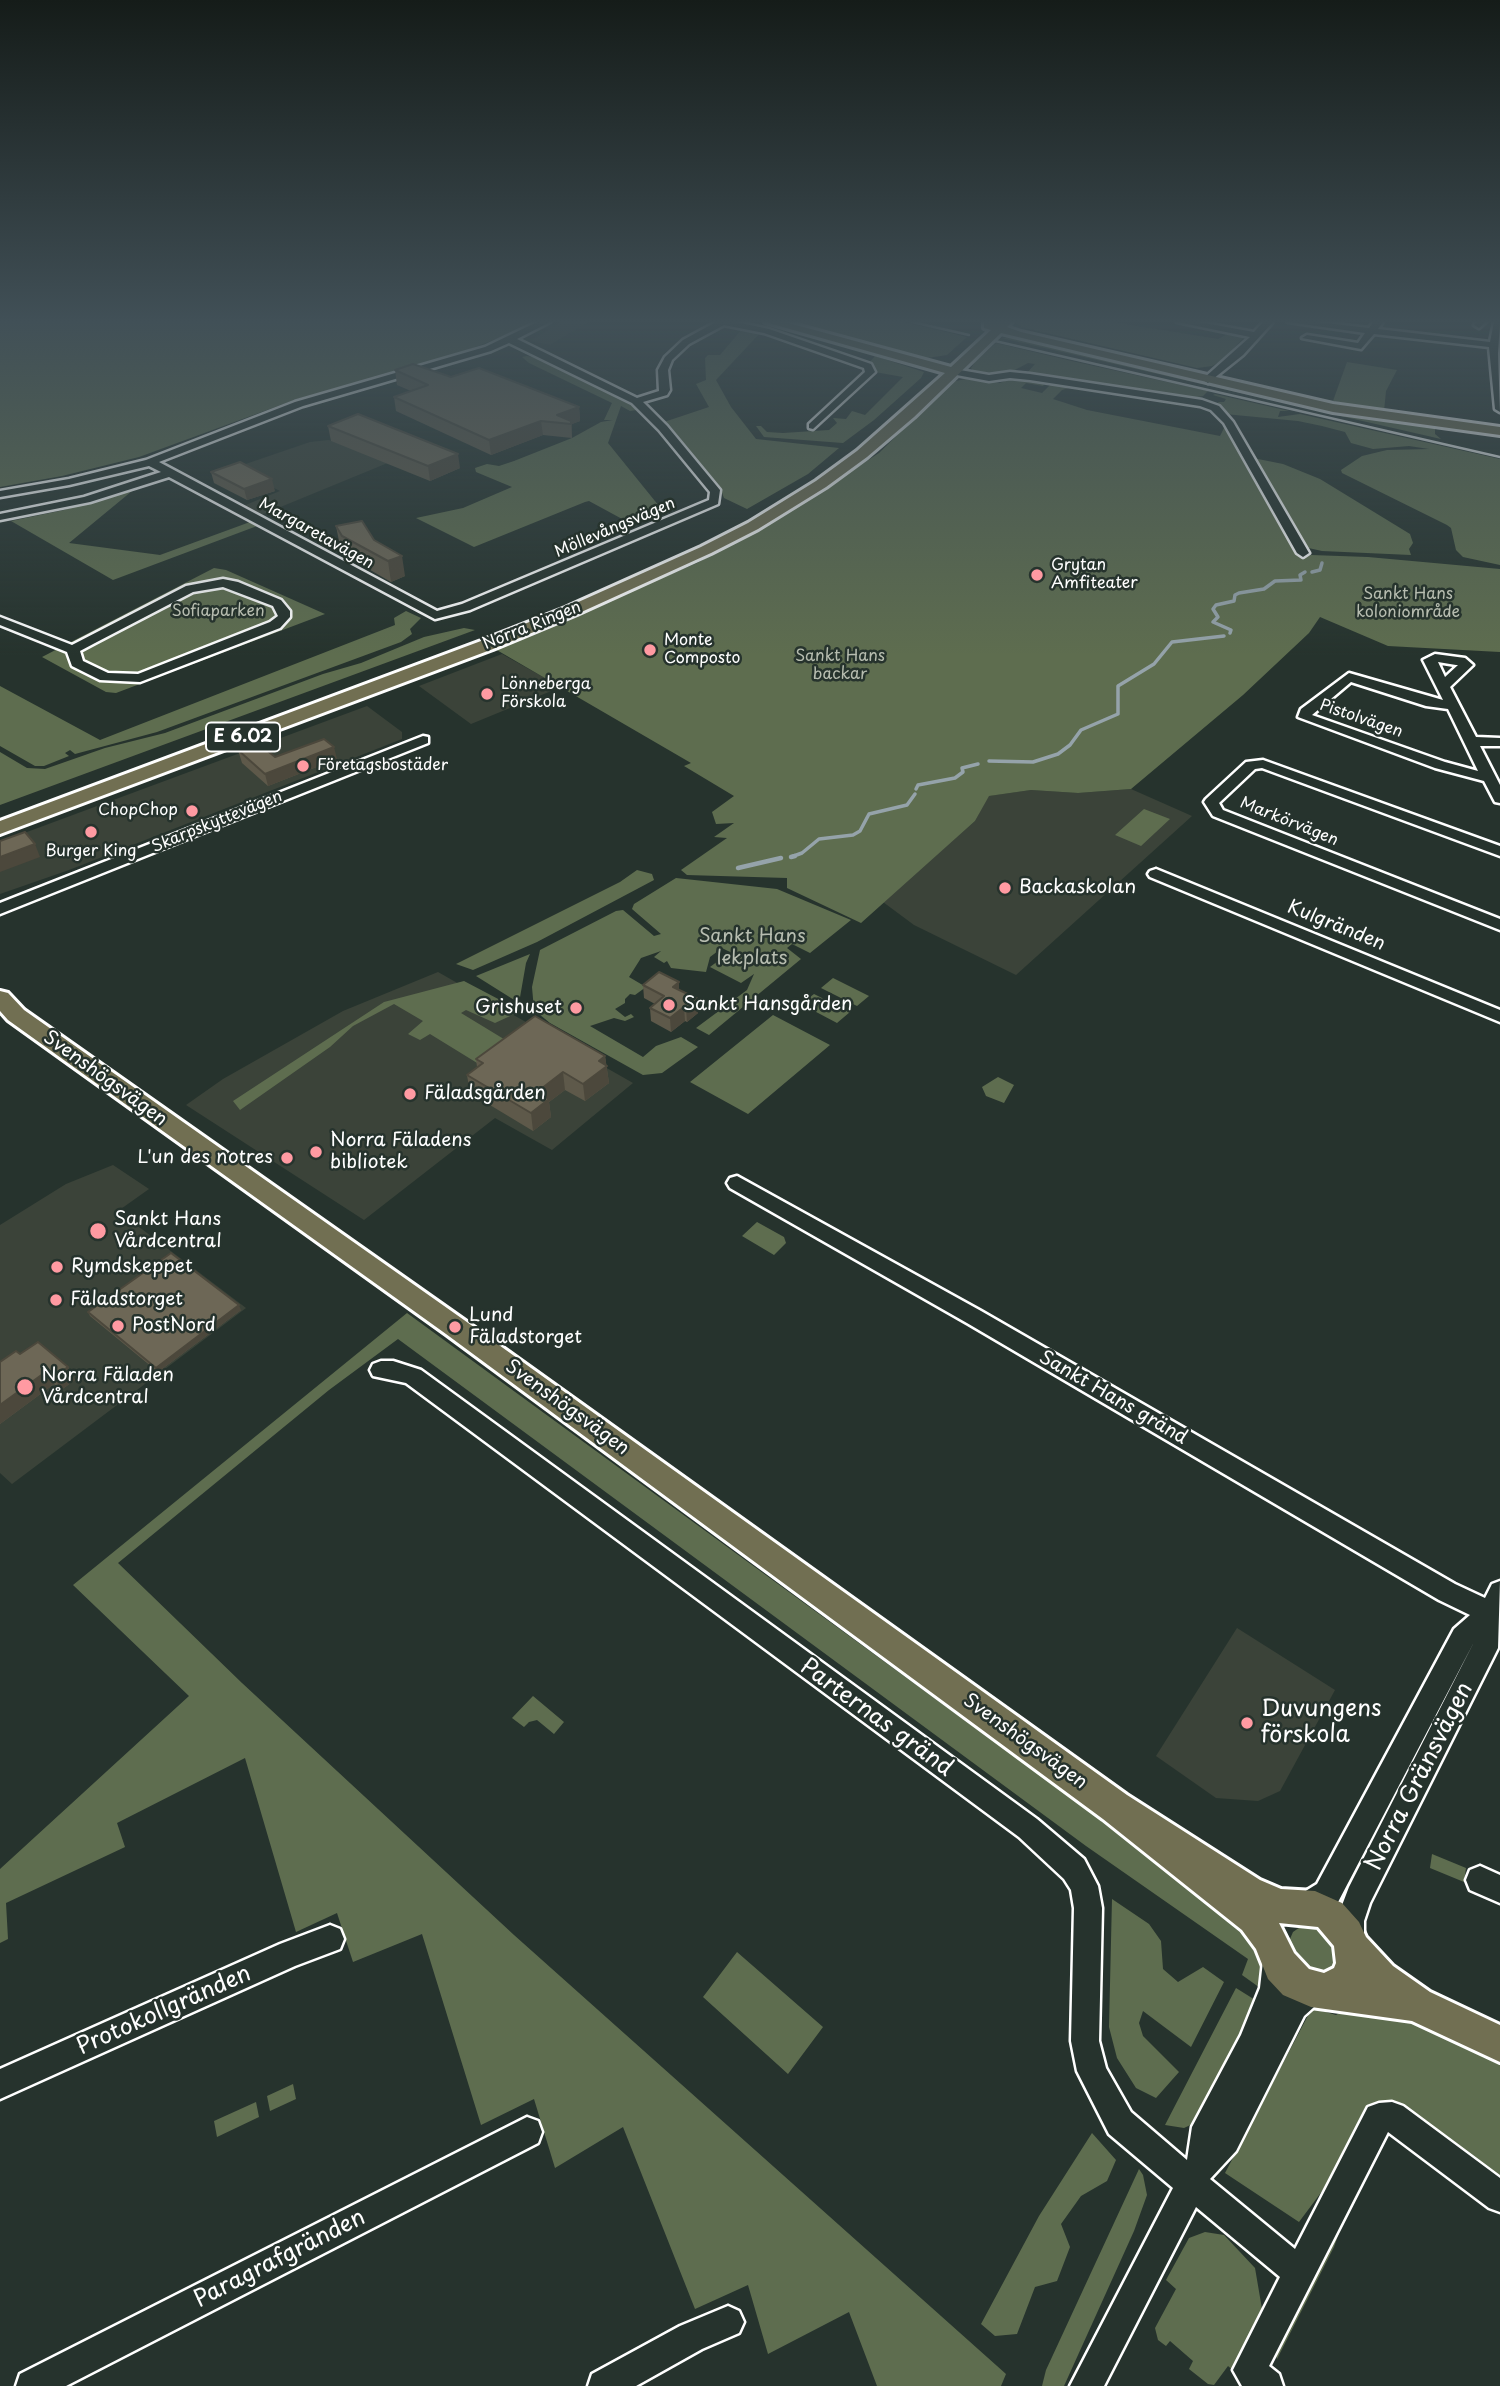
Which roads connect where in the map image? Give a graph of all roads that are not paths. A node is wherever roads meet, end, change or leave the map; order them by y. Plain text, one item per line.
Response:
1 (223, 433) edge
2 (667, 433) edge
3 (871, 433) edge
4 (885, 433) edge
5 (1234, 433) edge
6 (149, 462) junction
7 (170, 473) junction
8 (0, 494) edge
9 (0, 517) edge
10 (1303, 553) dead end
11 (430, 614) joint
12 (0, 621) edge
13 (73, 650) junction
14 (1444, 686) dead end
15 (1455, 706) junction
16 (423, 740) dead end
17 (1471, 741) junction
18 (1500, 742) edge
19 (1490, 778) junction
20 (1500, 799) edge
21 (0, 814) edge
22 (0, 828) edge
23 (1500, 851) edge
24 (1156, 874) dead end
25 (4, 906) edge
26 (1500, 925) edge
27 (5, 1007) edge
28 (1500, 1016) edge
29 (737, 1183) dead end
30 (381, 1370) dead end
31 (1496, 1607) edge
32 (1115, 1807) junction
33 (1300, 1907) junction
34 (330, 1939) dead end
35 (1352, 1945) junction
36 (1275, 1953) junction
37 (1322, 1991) junction
38 (1417, 2005) junction
39 (1500, 2044) edge
40 (0, 2084) edge
41 (527, 2132) dead end
42 (1196, 2175) junction
43 (1500, 2197) edge
44 (1299, 2273) junction
45 (728, 2322) dead end
46 (32, 2386) edge
47 (604, 2386) edge
48 (1086, 2386) edge
49 (1267, 2386) edge

1 - 6 street
2 - 11 street, Möllevångsvägen
3 - 21 main road, Norra Ringen / E 6.02
4 - 22 main road, Norra Ringen / E 6.02
5 - 10 street
6 - 7 street, Margaretavägen
6 - 8 street
7 - 9 street
7 - 11 street, Margaretavägen
12 - 13 street
13 - 13 street
14 - 15 street
15 - 17 street
15 - 19 street, Pistolvägen
16 - 25 street, Skarpskyttevägen
17 - 18 street
17 - 19 street
19 - 20 street
23 - 26 street, Markörvägen
24 - 28 street, Kulgränden
27 - 32 main road, Svenshögsvägen
29 - 31 street, Sankt Hans gränd
30 - 42 street, Parternas gränd
31 - 33 street, Norra Gränsvägen
31 - 35 street, Norra Gränsvägen
32 - 33 main road, Svenshögsvägen
32 - 36 main road, Svenshögsvägen
33 - 35 main road, Svenshögsvägen
33 - 36 main road
34 - 40 street, Protokollgränden
35 - 37 main road
35 - 38 main road, Svenshögsvägen
36 - 37 main road, Svenshögsvägen
36 - 42 street
37 - 38 main road, Svenshögsvägen
37 - 42 street
38 - 39 main road, Svenshögsvägen
41 - 46 street, Paragrafgränden
42 - 44 street, Parternas gränd
42 - 48 street
43 - 44 street
44 - 49 street
45 - 47 street

